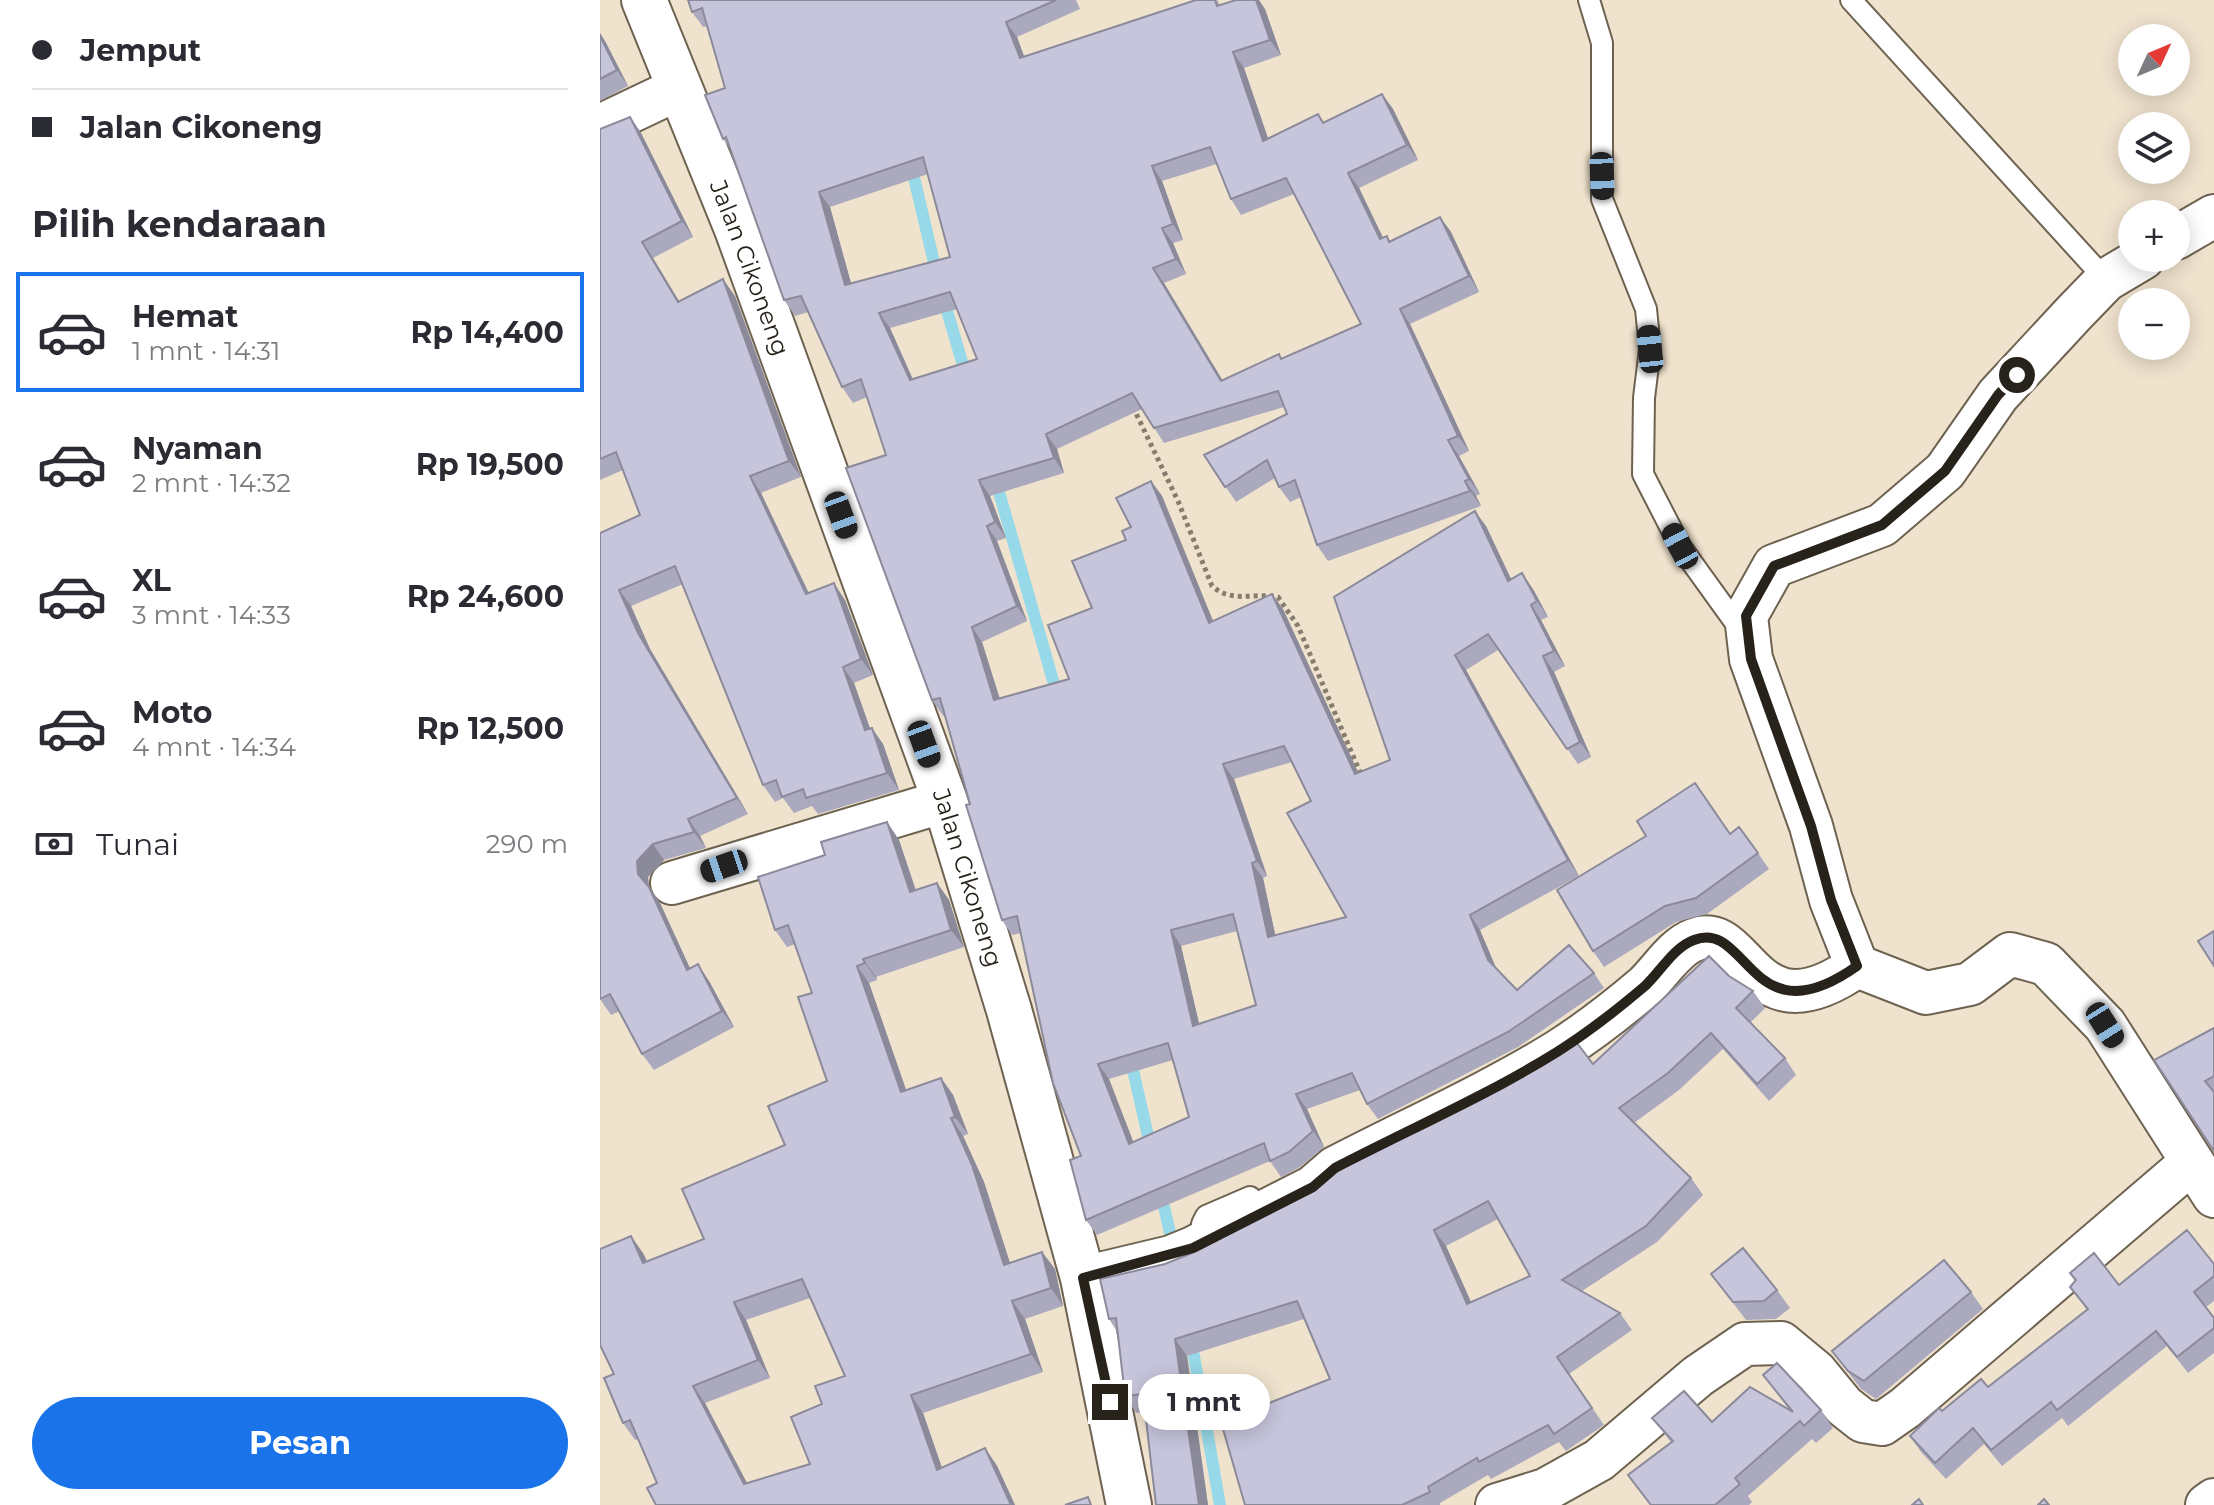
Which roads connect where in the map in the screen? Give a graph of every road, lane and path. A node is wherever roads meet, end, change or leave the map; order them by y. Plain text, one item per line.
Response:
1 (644, 0) edge
2 (1589, 0) edge
3 (1851, 0) edge
4 (678, 89) junction
5 (600, 126) edge
6 (2214, 216) edge
7 (2190, 230) edge
8 (2119, 272) edge
9 (2106, 280) junction
10 (1125, 400) edge
11 (1749, 642) junction
12 (1366, 788) edge
13 (945, 801) junction
14 (672, 883) dead end
15 (1857, 966) junction
16 (2191, 1163) junction
17 (2214, 1196) edge
18 (1250, 1197) dead end
19 (1190, 1248) junction
20 (1083, 1278) junction
21 (2214, 1500) edge
22 (1129, 1505) edge
23 (1497, 1505) edge
24 (2207, 1505) edge

1 - 4 street, Jalan Cikoneng
2 - 11 lane
3 - 9 lane
4 - 5 street
4 - 13 street, Jalan Cikoneng
6 - 7 street
8 - 9 street
9 - 11 street
10 - 12 path
11 - 15 street
13 - 14 street
13 - 20 street, Jalan Cikoneng
15 - 16 street
15 - 19 street
16 - 17 street
16 - 23 street
18 - 19 lane
19 - 20 street
20 - 22 street, Jalan Cikoneng
21 - 24 street

